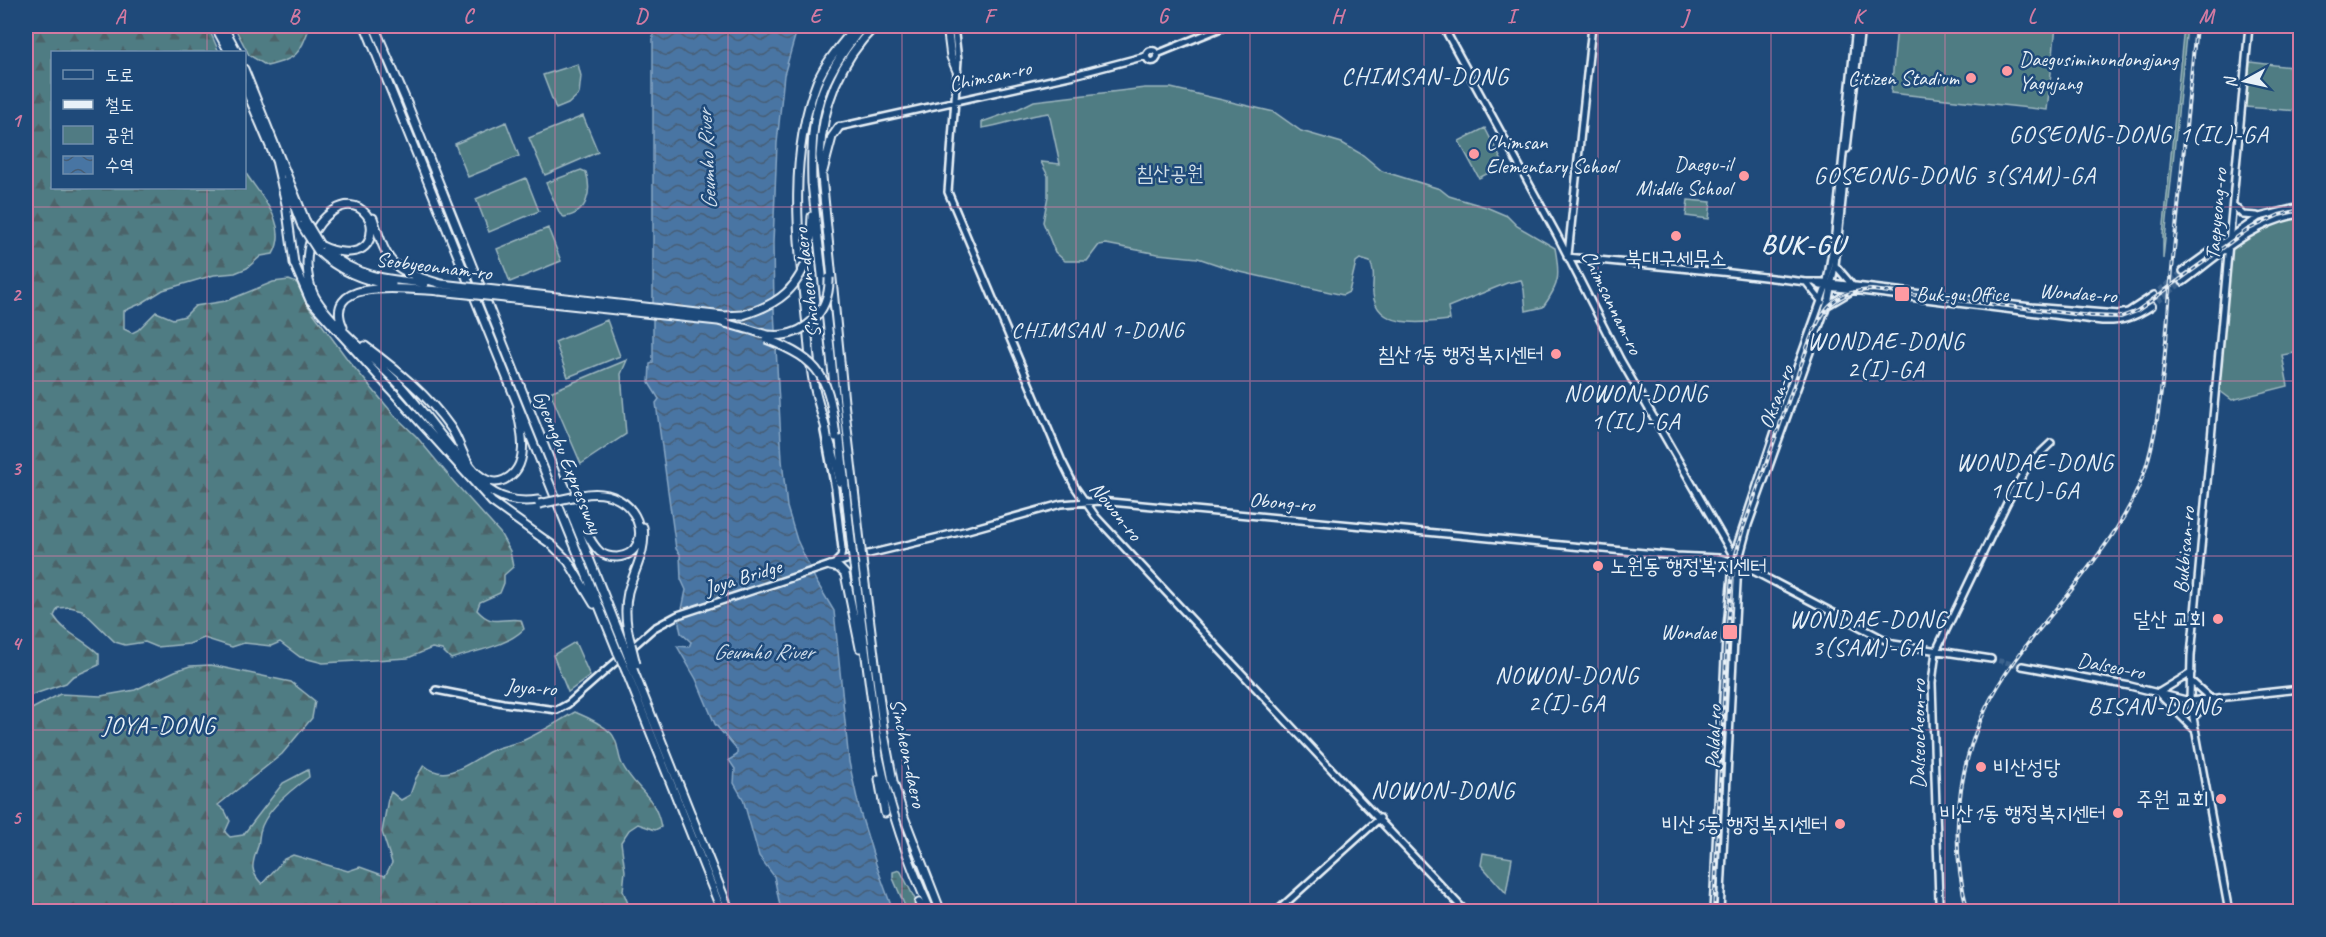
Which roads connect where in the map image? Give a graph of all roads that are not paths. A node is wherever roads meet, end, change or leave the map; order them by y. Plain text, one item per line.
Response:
1 (214, 26) edge
2 (223, 26) edge
3 (365, 26) edge
4 (374, 26) edge
5 (856, 26) edge
6 (863, 26) edge
7 (868, 26) edge
8 (875, 26) edge
9 (947, 26) edge
10 (954, 26) edge
11 (1226, 26) edge
12 (1443, 26) edge
13 (1592, 26) edge
14 (1856, 26) edge
15 (1861, 26) edge
16 (2249, 26) edge
17 (228, 51) edge
18 (236, 51) edge
19 (957, 71) junction
20 (246, 74) edge
21 (246, 90) edge
22 (953, 101) junction
23 (839, 127) joint
24 (276, 160) junction
25 (814, 160) junction
26 (822, 180) junction
27 (812, 183) junction
28 (2234, 206) junction
29 (2301, 207) edge
30 (2301, 214) edge
31 (2265, 215) junction
32 (825, 216) junction
33 (812, 221) junction
34 (304, 223) junction
35 (2231, 236) junction
36 (2230, 246) junction
37 (319, 248) junction
38 (1568, 256) junction
39 (1835, 265) junction
40 (2184, 271) tunnel mouth
41 (1806, 282) junction
42 (2183, 282) tunnel mouth
43 (1829, 285) junction
44 (440, 288) junction
45 (1852, 288) junction
46 (2154, 295) tunnel mouth
47 (1824, 304) junction
48 (2152, 306) tunnel mouth
49 (320, 311) junction
50 (740, 327) junction
51 (347, 333) junction
52 (512, 388) junction
53 (817, 394) junction
54 (2214, 404) joint
55 (539, 432) junction
56 (2051, 443) dead end
57 (464, 454) junction
58 (843, 467) junction
59 (474, 476) junction
60 (480, 488) junction
61 (581, 493) junction
62 (539, 502) junction
63 (1086, 502) junction
64 (849, 532) junction
65 (1735, 560) junction
66 (831, 566) junction
67 (666, 621) joint
68 (614, 642) junction
69 (628, 646) junction
70 (1936, 651) junction
71 (1991, 659) tunnel mouth
72 (2022, 666) tunnel mouth
73 (631, 667) junction
74 (867, 671) junction
75 (2191, 673) junction
76 (2191, 681) junction
77 (2301, 689) edge
78 (436, 690) dead end
79 (2158, 693) junction
80 (2211, 699) junction
81 (2190, 701) junction
82 (2193, 718) junction
83 (2196, 732) junction
84 (879, 756) junction
85 (885, 813) dead end
86 (1380, 818) junction
87 (919, 903) dead end
88 (730, 911) edge
89 (722, 912) edge
90 (925, 912) edge
91 (931, 912) edge
92 (941, 912) edge
93 (1276, 912) edge
94 (1466, 912) edge
95 (1713, 912) edge
96 (1720, 912) edge
97 (1943, 912) edge
98 (2229, 912) edge

1 - 17 highway
2 - 18 highway
3 - 52 highway, Gyeongbu Expressway
4 - 55 highway, Gyeongbu Expressway
5 - 33 highway
5 - 53 highway
6 - 27 highway, Sincheon-daero
7 - 25 highway
8 - 26 highway, Sincheon-daero
9 - 19 highway
10 - 19 main road, Nowon-ro
11 - 22 main road, Chimsan-ro
12 - 38 main road
13 - 38 main road, Chimsannam-ro
14 - 43 main road, Oksan-ro
15 - 39 main road, Oksan-ro
16 - 28 main road, Taepyeong-ro
19 - 22 main road, Nowon-ro
20 - 34 highway, Seobyeonnam-ro
21 - 24 highway, Seobyeonnam-ro
22 - 23 main road, Chimsan-ro
22 - 63 main road, Nowon-ro
23 - 26 highway
24 - 34 highway, Seobyeonnam-ro
24 - 49 highway
25 - 32 highway
25 - 50 highway, bridge
26 - 32 highway, Sincheon-daero
27 - 33 highway
27 - 58 highway, Sincheon-daero
28 - 31 main road
28 - 35 main road, Taepyeong-ro
29 - 31 main road
30 - 36 main road
31 - 35 main road
32 - 92 highway, Sincheon-daero, bridge
33 - 44 highway, Seobyeonnam-ro, bridge
34 - 37 highway, Seobyeonnam-ro, bridge
35 - 36 main road, Taepyeong-ro
35 - 40 main road
36 - 42 main road
36 - 54 main road, Taepyeong-ro
37 - 44 highway, Seobyeonnam-ro
37 - 51 highway
38 - 41 main road, Wondae-ro
38 - 65 main road, Chimsannam-ro
39 - 43 main road, Oksan-ro
39 - 45 main road
41 - 43 main road, Wondae-ro
41 - 47 main road
43 - 45 main road, Wondae-ro
43 - 47 main road, Oksan-ro
44 - 49 highway
44 - 50 highway, Seobyeonnam-ro, bridge
44 - 51 highway
45 - 46 main road, Wondae-ro
45 - 47 main road
45 - 48 main road, Wondae-ro
47 - 65 main road, Oksan-ro
49 - 60 highway
50 - 58 highway, bridge
51 - 57 highway
51 - 59 highway
52 - 57 highway
52 - 68 highway, Gyeongbu Expressway
53 - 64 highway
53 - 66 main road
54 - 75 main road, Bukbisan-ro
55 - 61 highway
55 - 69 highway, Gyeongbu Expressway
56 - 70 main road, Dalseocheon-ro
57 - 59 highway
58 - 64 highway, Sincheon-daero
59 - 62 highway
60 - 62 highway
60 - 68 highway
61 - 62 highway, bridge
61 - 69 highway
63 - 65 main road, Obong-ro
63 - 66 main road, Obong-ro
63 - 86 main road, Nowon-ro
64 - 74 highway, Sincheon-daero, bridge
65 - 70 main road
65 - 95 main road
65 - 96 main road, Paldal-ro
66 - 67 main road, Joya Bridge
66 - 74 highway
67 - 78 main road, Joya-ro
68 - 73 highway, Gyeongbu Expressway, bridge
69 - 73 highway, Gyeongbu Expressway, bridge
70 - 71 main road
70 - 97 main road, Dalseocheon-ro
72 - 79 main road, Dalseo-ro
73 - 88 highway, Gyeongbu Expressway
73 - 89 highway, Gyeongbu Expressway
74 - 84 highway, Sincheon-daero
75 - 76 main road, Bukbisan-ro
75 - 79 main road
76 - 80 main road
76 - 81 main road, Bukbisan-ro
77 - 80 main road, Dalseo-ro
79 - 81 main road, Dalseo-ro
79 - 83 main road
80 - 81 main road, Dalseo-ro
80 - 82 main road
81 - 82 main road, Bukbisan-ro
82 - 83 main road, Bukbisan-ro
83 - 98 main road, Bukbisan-ro
84 - 85 highway
84 - 91 highway, Sincheon-daero
86 - 93 main road
86 - 94 main road, Nowon-ro
87 - 90 highway

